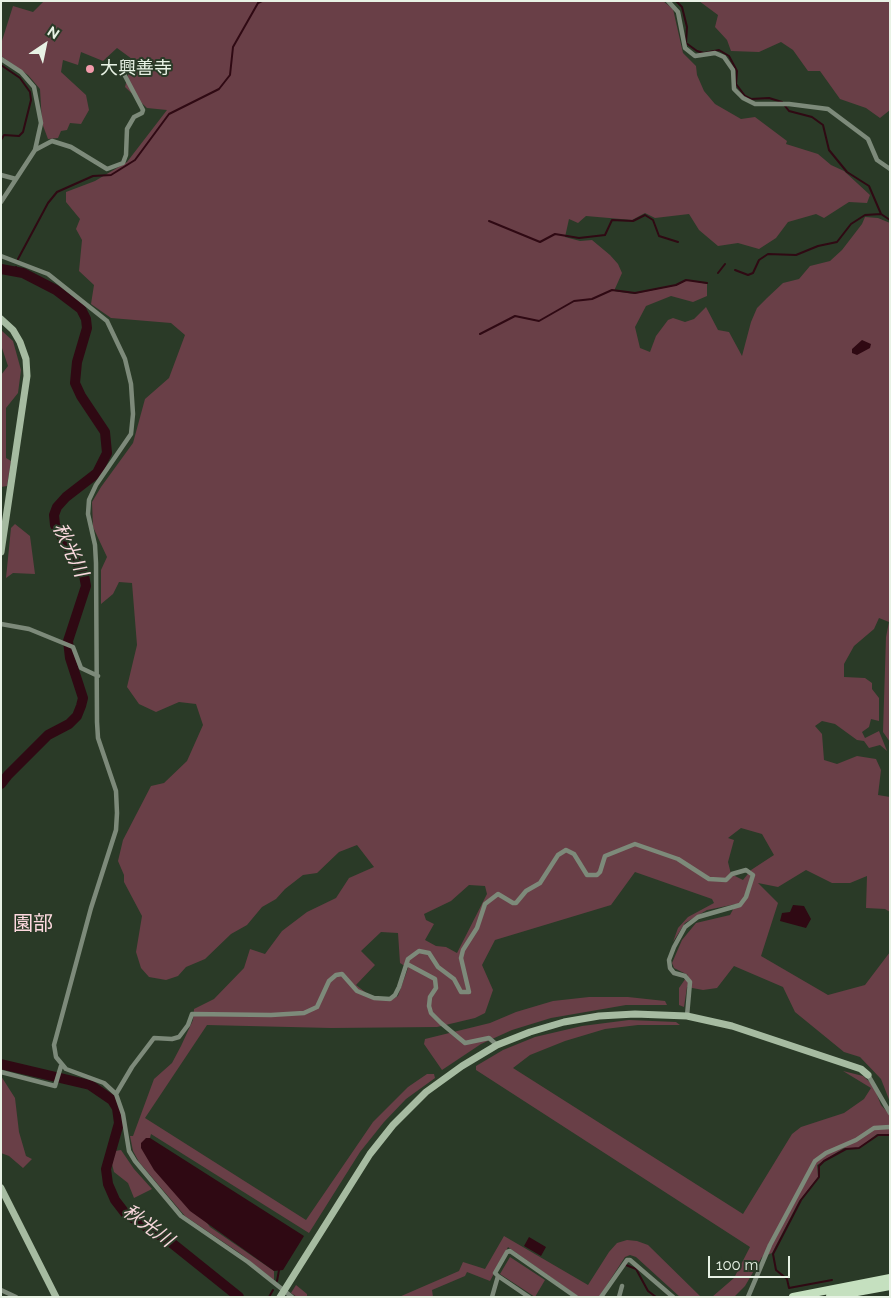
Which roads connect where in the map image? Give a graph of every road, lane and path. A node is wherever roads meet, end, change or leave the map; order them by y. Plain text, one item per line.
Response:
1 (668, 1) edge
2 (1, 59) edge
3 (124, 74) dead end
4 (35, 150) junction
5 (890, 169) edge
6 (1, 174) edge
7 (16, 179) junction
8 (1, 202) edge
9 (1, 256) edge
10 (1, 319) edge
11 (1, 552) edge
12 (1, 624) edge
13 (98, 676) junction
14 (407, 964) junction
15 (687, 1016) junction
16 (498, 1045) junction
17 (61, 1066) junction
18 (1, 1072) edge
19 (868, 1074) joint
20 (116, 1094) junction
21 (890, 1112) edge
22 (890, 1127) edge
23 (1, 1188) edge
24 (498, 1276) junction
25 (890, 1278) edge
26 (622, 1286) dead end
27 (890, 1286) edge
28 (1, 1290) edge
29 (281, 1294) edge
30 (16, 1297) edge
31 (56, 1297) edge
32 (292, 1297) edge
33 (492, 1297) edge
34 (529, 1297) edge
35 (576, 1297) edge
36 (601, 1297) edge
37 (619, 1297) edge
38 (673, 1297) edge
39 (748, 1297) edge
40 (793, 1297) edge
41 (830, 1297) edge

1 - 5 street
2 - 4 street
3 - 4 street
4 - 7 street
6 - 7 street
7 - 8 street
9 - 13 street
10 - 11 street
12 - 13 street
13 - 17 street
14 - 15 street
14 - 16 street
14 - 20 street
15 - 16 street
15 - 19 street
16 - 29 street
17 - 18 street
17 - 20 street
19 - 21 street
20 - 29 street
22 - 39 street
23 - 31 street
24 - 33 street
24 - 34 street
24 - 35 street
25 - 40 main road
26 - 37 street
27 - 41 main road
28 - 30 street
29 - 32 street
36 - 38 street

